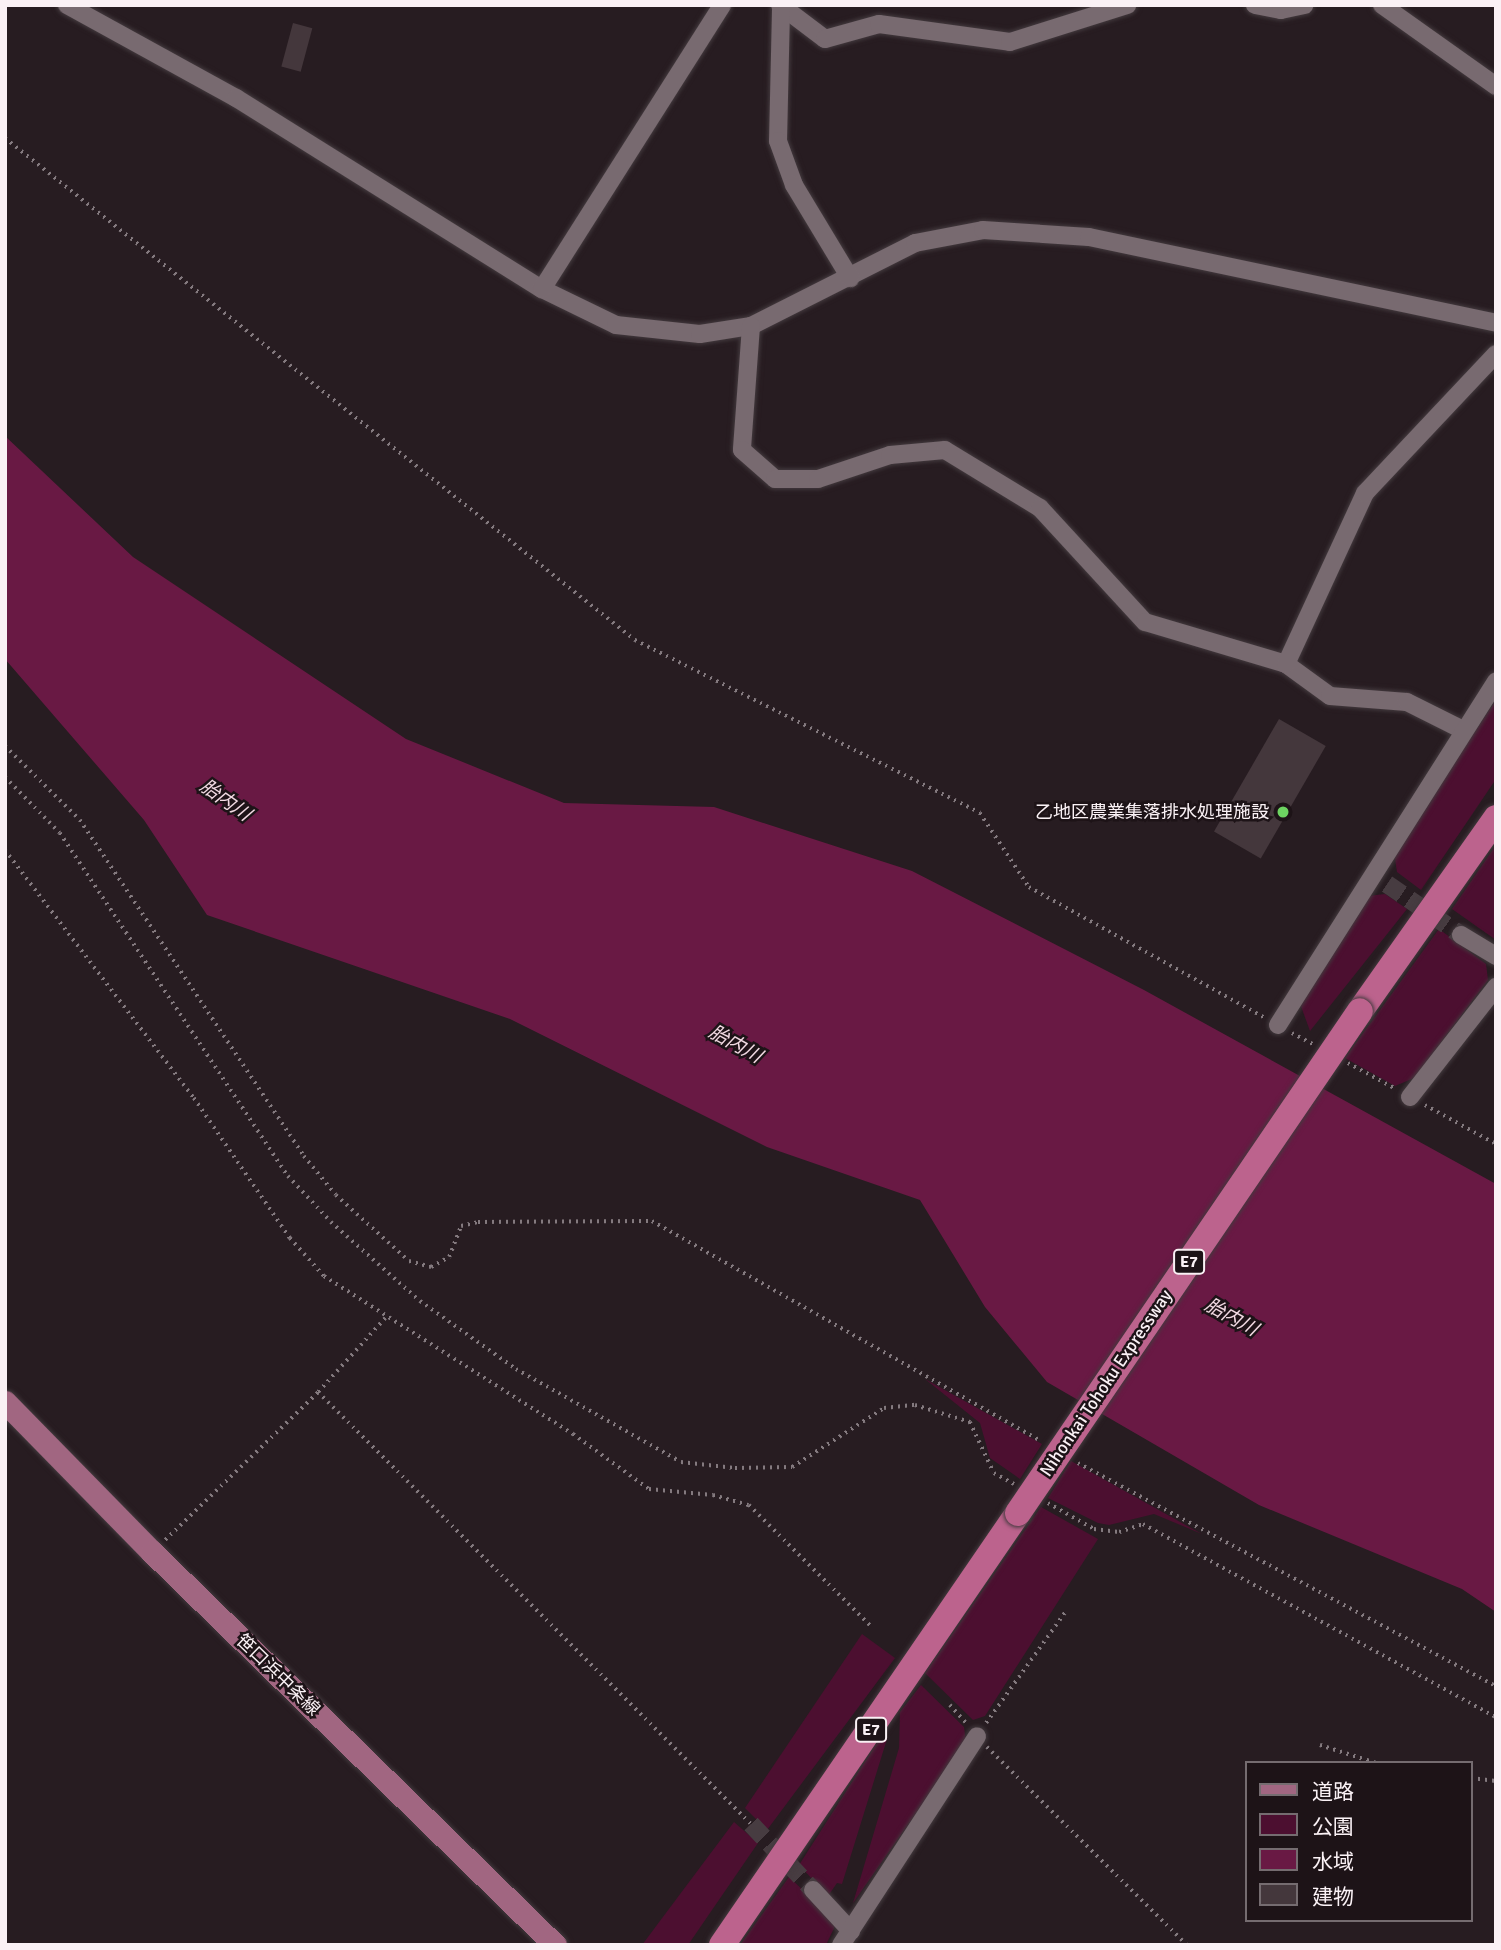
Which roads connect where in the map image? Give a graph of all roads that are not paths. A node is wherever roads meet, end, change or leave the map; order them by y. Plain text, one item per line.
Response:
1 (67, 5) edge
2 (722, 5) edge
3 (1126, 5) edge
4 (1255, 5) edge
5 (1304, 5) edge
6 (1382, 5) edge
7 (780, 8) edge
8 (1496, 86) edge
9 (850, 278) junction
10 (542, 289) junction
11 (1496, 323) edge
12 (751, 326) junction
13 (1496, 354) edge
14 (1286, 664) junction
15 (1496, 681) edge
16 (1461, 729) junction
17 (1496, 818) edge
18 (1461, 935) tunnel mouth
19 (1496, 956) edge
20 (1496, 986) edge
21 (1278, 1025) road end
22 (1410, 1097) road end
23 (5, 1402) edge
24 (977, 1736) road end
25 (813, 1890) tunnel mouth
26 (846, 1938) edge
27 (555, 1945) edge
28 (722, 1945) edge

1 - 10 street
2 - 10 street
3 - 7 street
4 - 5 street
6 - 8 street
7 - 9 street
9 - 11 street
9 - 12 street
10 - 12 street
12 - 14 street
13 - 14 street
14 - 16 street
15 - 16 street
16 - 21 street
17 - 28 highway, Nihonkai Tohoku Expressway / E7, bridge
18 - 19 street
20 - 22 street
23 - 27 main road, 笹口浜中条線
24 - 26 street
25 - 26 street

